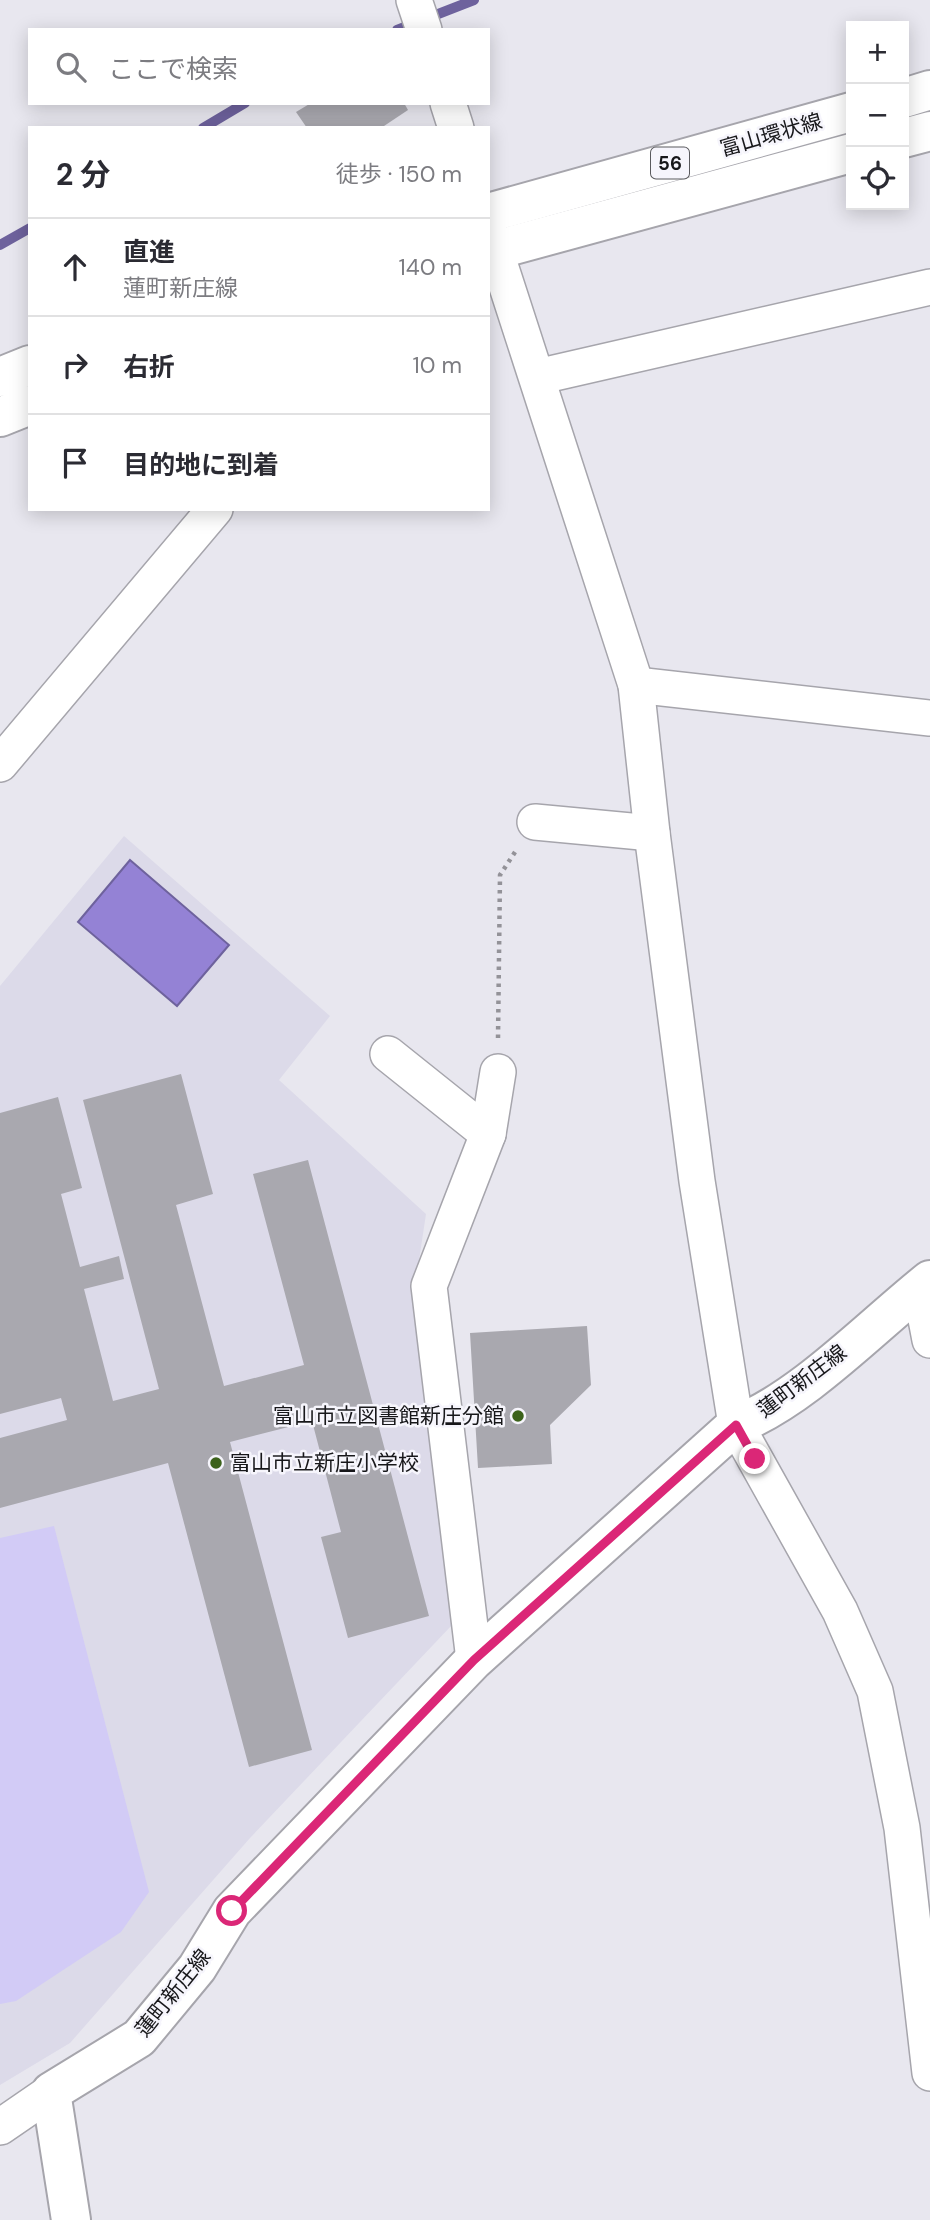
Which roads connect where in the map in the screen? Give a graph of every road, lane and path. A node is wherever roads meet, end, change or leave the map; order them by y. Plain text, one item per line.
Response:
1 (415, 0) edge
2 (423, 28) edge
3 (930, 90) edge
4 (909, 96) edge
5 (449, 105) edge
6 (846, 113) edge
7 (455, 126) edge
8 (930, 131) edge
9 (909, 137) edge
10 (846, 154) edge
11 (490, 212) edge
12 (491, 243) edge
13 (930, 287) edge
14 (28, 366) edge
15 (0, 377) edge
16 (537, 377) junction
17 (28, 406) edge
18 (0, 418) edge
19 (213, 511) edge
20 (636, 685) junction
21 (930, 718) edge
22 (0, 764) edge
23 (535, 822) joint
24 (652, 833) junction
25 (388, 1054) dead end
26 (498, 1072) joint
27 (488, 1134) junction
28 (925, 1284) edge
29 (930, 1340) edge
30 (736, 1425) junction
31 (474, 1660) junction
32 (930, 2073) edge
33 (51, 2092) junction
34 (0, 2127) edge
35 (71, 2220) edge

1 - 2 street
3 - 4 main road
5 - 7 street
6 - 11 main road, 富山環状線 / 56
8 - 9 main road
10 - 12 main road, 富山環状線 / 56
12 - 16 street
13 - 16 street
14 - 15 main road
16 - 20 street
17 - 18 main road
19 - 22 street
20 - 21 street
20 - 24 street
23 - 24 street
23 - 26 path
24 - 30 street
25 - 27 street
26 - 27 street
27 - 31 street
28 - 29 street
28 - 30 main road, 蓮町新庄線
30 - 31 main road, 蓮町新庄線
30 - 32 street
31 - 33 main road, 蓮町新庄線
33 - 34 street
33 - 35 main road

